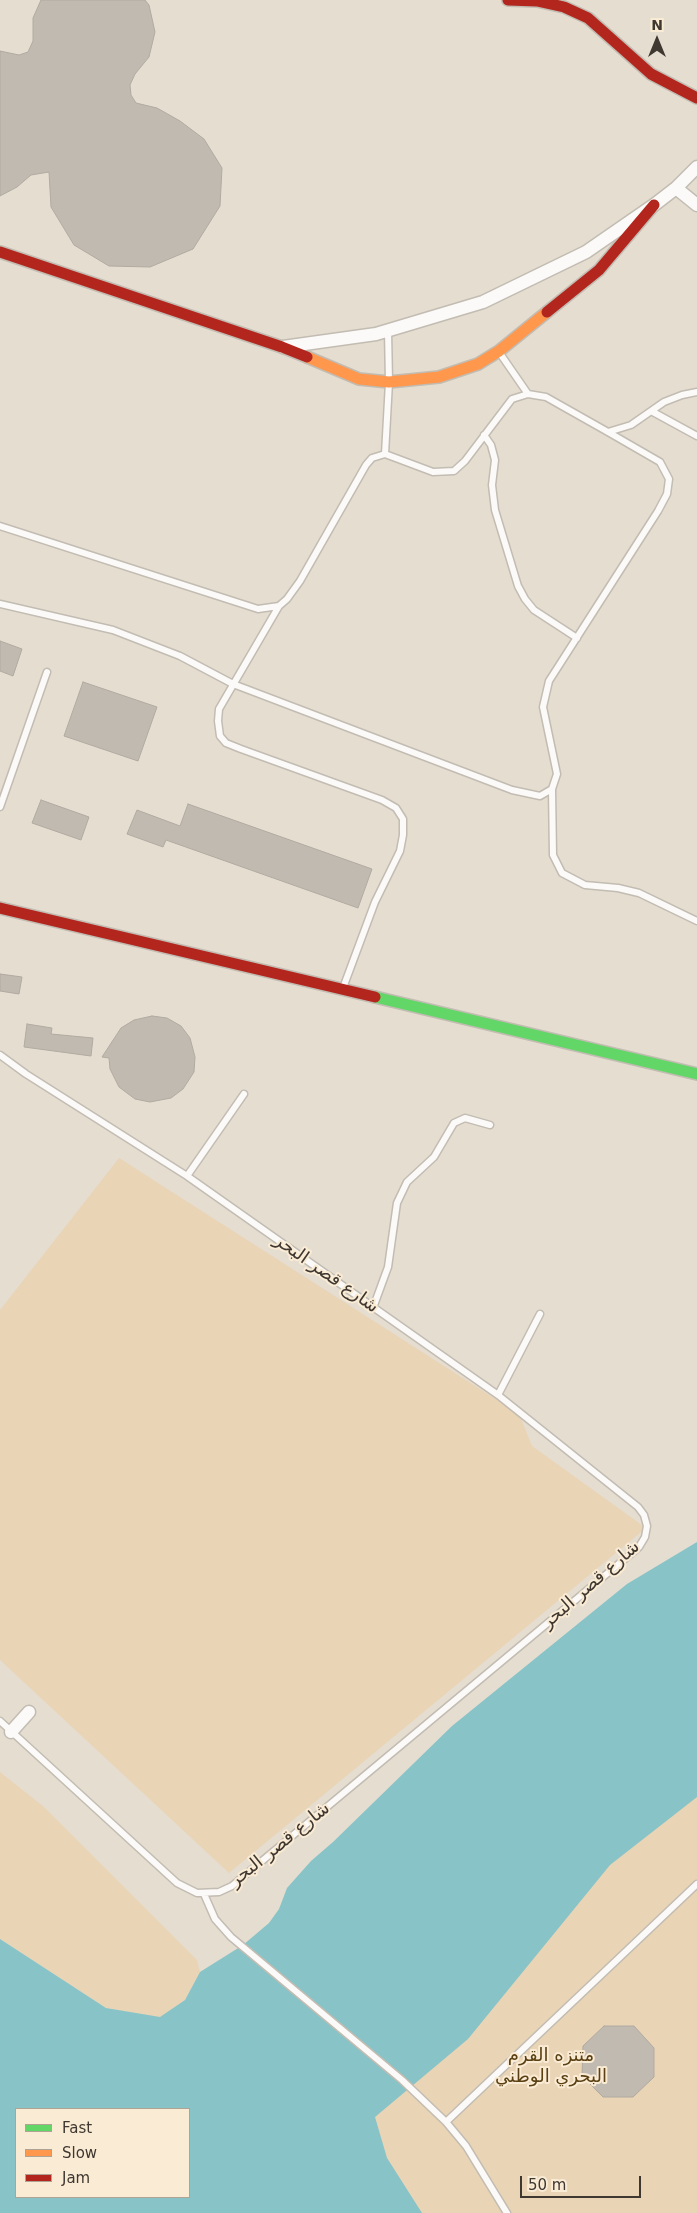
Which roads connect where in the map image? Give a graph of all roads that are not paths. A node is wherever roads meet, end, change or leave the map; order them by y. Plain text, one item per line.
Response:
1 (508, 0) edge
2 (697, 98) edge
3 (697, 167) edge
4 (676, 188) junction
5 (654, 205) junction
6 (697, 205) edge
7 (0, 252) edge
8 (388, 331) junction
9 (282, 347) junction
10 (499, 351) junction
11 (389, 382) junction
12 (697, 392) edge
13 (528, 394) junction
14 (652, 412) junction
15 (608, 432) junction
16 (484, 435) junction
17 (697, 436) edge
18 (385, 454) junction
19 (0, 526) edge
20 (0, 604) edge
21 (279, 606) junction
22 (577, 638) junction
23 (47, 672) dead end
24 (233, 684) junction
25 (552, 789) junction
26 (0, 807) edge
27 (0, 908) edge
28 (697, 921) edge
29 (342, 989) junction
30 (0, 1055) edge
31 (697, 1074) edge
32 (244, 1094) dead end
33 (490, 1125) dead end
34 (187, 1176) junction
35 (373, 1308) junction
36 (540, 1314) dead end
37 (498, 1395) junction
38 (29, 1712) dead end
39 (0, 1721) edge
40 (11, 1732) junction
41 (697, 1884) edge
42 (204, 1894) junction
43 (446, 2122) junction
44 (507, 2213) edge

1 - 2 street
3 - 4 street
4 - 5 street
4 - 6 street
5 - 8 street
5 - 10 street
7 - 9 street
8 - 9 street
8 - 11 lane
9 - 11 street
10 - 11 street
10 - 13 lane
11 - 18 lane
12 - 14 lane
13 - 15 lane
13 - 16 lane
14 - 15 lane
14 - 17 lane
15 - 22 lane
16 - 18 lane
16 - 22 lane
18 - 21 lane
19 - 21 lane
20 - 24 lane
21 - 24 lane
22 - 25 lane
23 - 26 lane
24 - 25 lane
24 - 29 lane
25 - 28 lane
27 - 29 street
29 - 31 street
30 - 34 lane, شارع قصر البحر
32 - 34 lane
33 - 35 lane
34 - 35 lane, شارع قصر البحر
35 - 37 lane, شارع قصر البحر
36 - 37 lane
37 - 42 lane, شارع قصر البحر
38 - 40 street
39 - 40 lane
40 - 42 lane
41 - 43 lane
42 - 43 lane
43 - 44 lane

